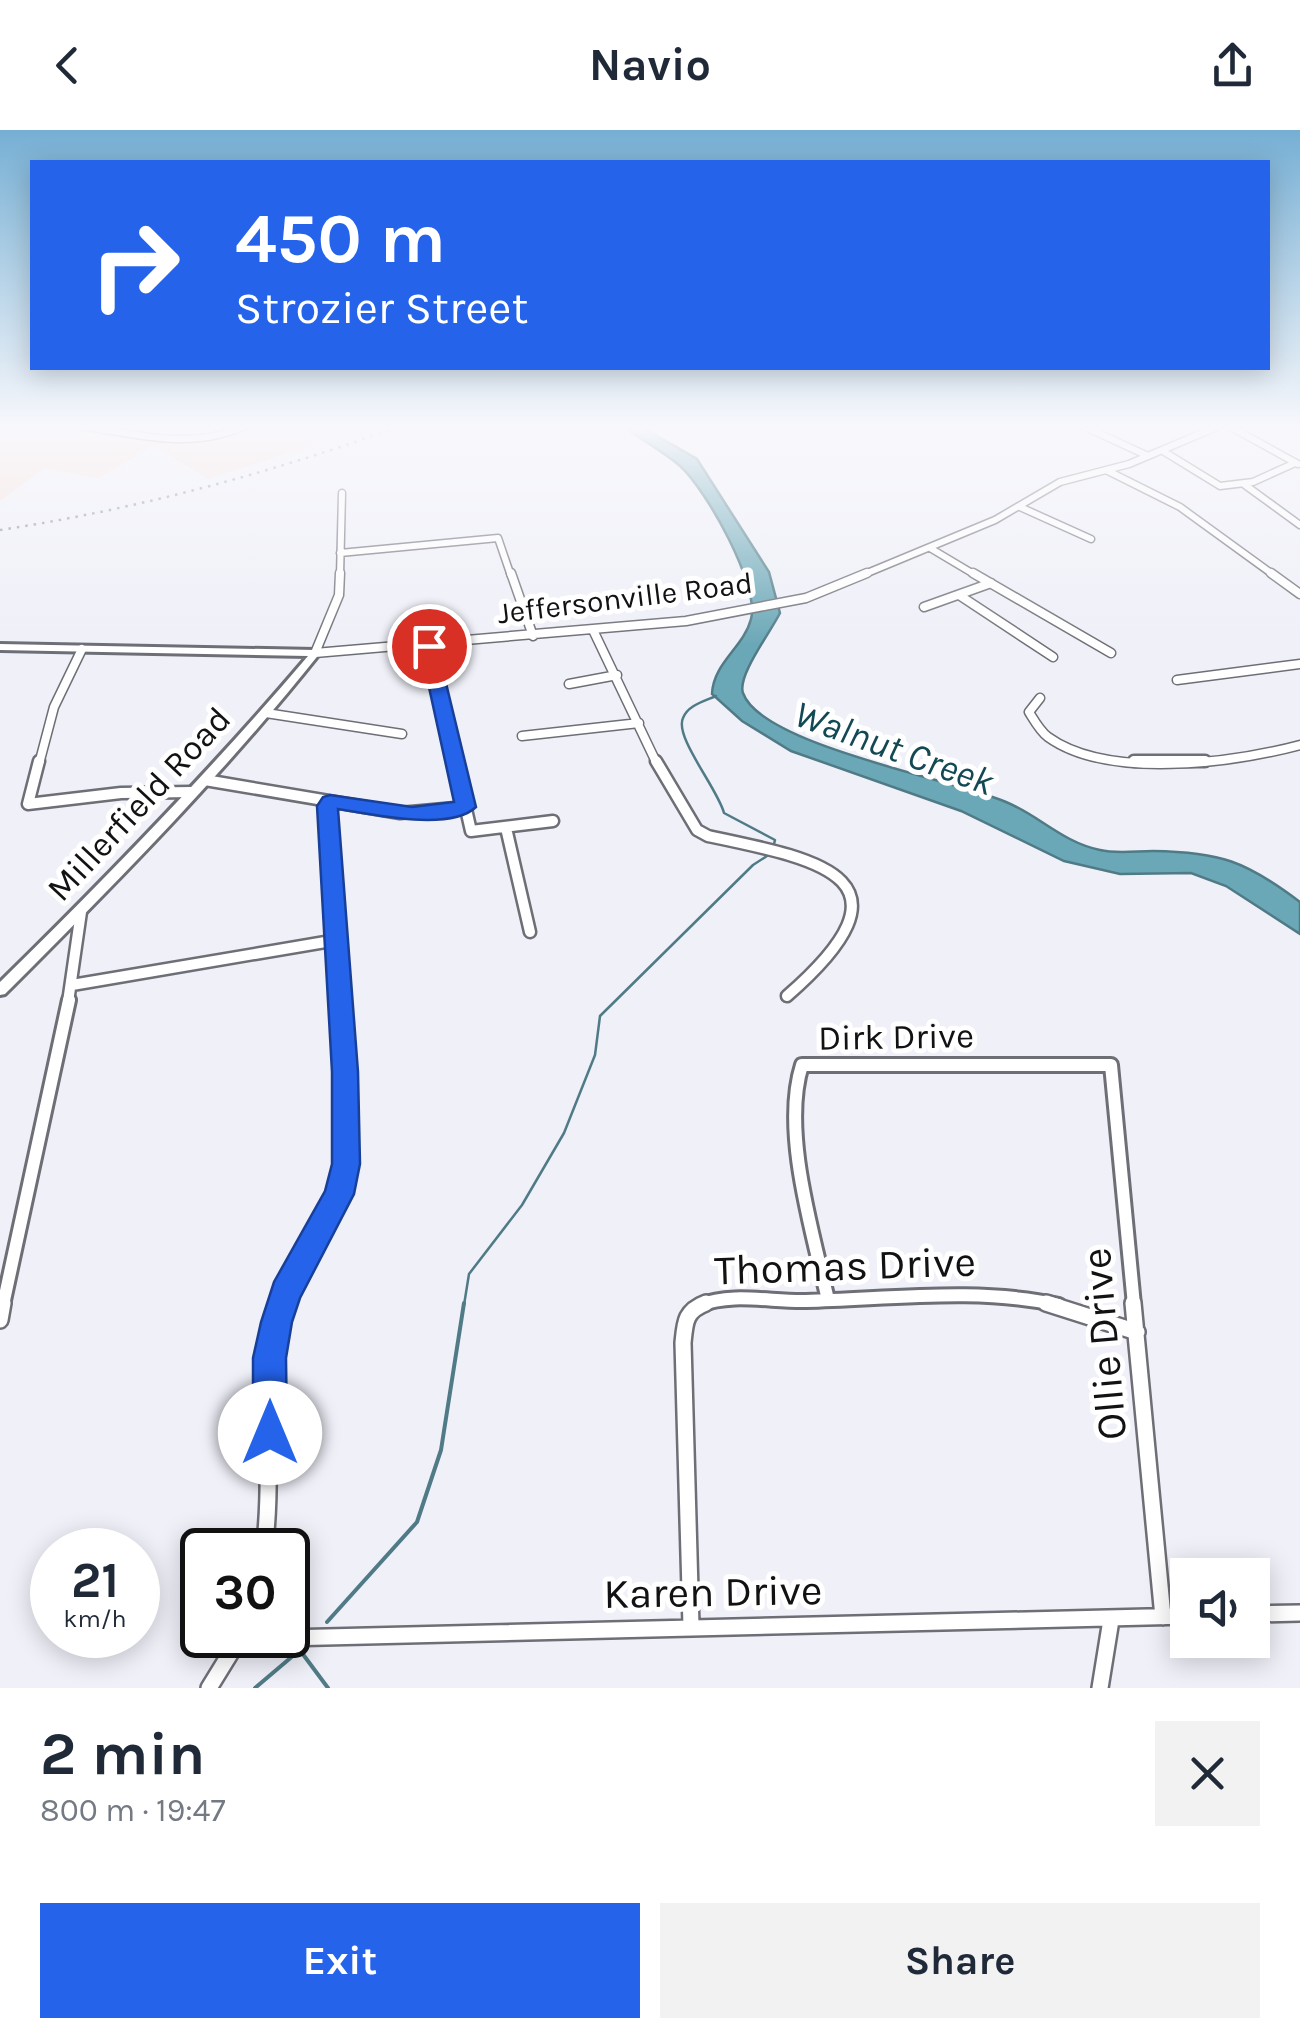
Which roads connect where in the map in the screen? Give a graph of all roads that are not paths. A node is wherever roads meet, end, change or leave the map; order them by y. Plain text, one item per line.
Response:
1 (342, 499) edge
2 (1033, 499) edge
3 (1162, 499) edge
4 (1263, 499) edge
5 (1020, 507) junction
6 (1300, 526) edge
7 (1091, 539) dead end
8 (930, 548) junction
9 (340, 553) junction
10 (990, 583) junction
11 (1300, 594) edge
12 (958, 595) junction
13 (924, 606) dead end
14 (594, 630) junction
15 (533, 636) junction
16 (429, 646) junction
17 (0, 647) edge
18 (82, 649) junction
19 (315, 653) junction
20 (1111, 654) dead end
21 (1054, 657) dead end
22 (1300, 664) edge
23 (617, 675) junction
24 (1177, 680) dead end
25 (569, 684) dead end
26 (1040, 698) dead end
27 (266, 713) junction
28 (639, 723) junction
29 (402, 734) dead end
30 (522, 736) dead end
31 (1300, 745) edge
32 (204, 780) junction
33 (192, 792) junction
34 (330, 801) junction
35 (466, 807) junction
36 (553, 821) dead end
37 (506, 828) junction
38 (81, 912) junction
39 (530, 932) dead end
40 (336, 940) junction
41 (72, 985) junction
42 (0, 990) edge
43 (786, 996) dead end
44 (1111, 1064) joint
45 (828, 1300) junction
46 (0, 1320) edge
47 (1137, 1332) junction
48 (266, 1528) edge
49 (1300, 1613) edge
50 (1270, 1614) edge
51 (1163, 1617) junction
52 (1170, 1617) edge
53 (1112, 1620) junction
54 (692, 1626) junction
55 (310, 1635) edge
56 (228, 1658) edge
57 (209, 1688) edge
58 (1100, 1688) edge

1 - 9 street
2 - 5 street, Jeffersonville Road
3 - 11 street
4 - 6 street
5 - 7 street
5 - 8 street, Jeffersonville Road
8 - 10 street
8 - 14 street, Jeffersonville Road
9 - 15 street
9 - 19 street
10 - 12 street
10 - 20 street
12 - 13 street
12 - 21 street
14 - 15 street, Jeffersonville Road
14 - 23 street
15 - 16 street, Jeffersonville Road
16 - 19 street, Jeffersonville Road
16 - 35 street
17 - 18 main road, Jeffersonville Road
18 - 19 main road, Jeffersonville Road
18 - 33 street
19 - 27 main road, Millerfield Road
22 - 24 street
23 - 25 street
23 - 28 street
26 - 31 street
27 - 29 street
27 - 32 main road, Millerfield Road
28 - 30 street
28 - 43 street
32 - 33 main road, Millerfield Road
32 - 34 street
33 - 38 main road, Millerfield Road
34 - 35 street
34 - 40 street
35 - 37 street
36 - 37 street
37 - 39 street
38 - 41 street
38 - 42 main road, Millerfield Road
40 - 41 street
40 - 48 street
41 - 46 street
44 - 45 street, Dirk Drive
44 - 47 street, Ollie Drive
45 - 47 street, Thomas Drive
45 - 54 street, Thomas Drive
47 - 51 street, Ollie Drive
49 - 50 street
51 - 52 street, Karen Drive
51 - 53 street, Karen Drive
53 - 54 street, Karen Drive
53 - 58 street
54 - 55 street, Karen Drive
56 - 57 street

